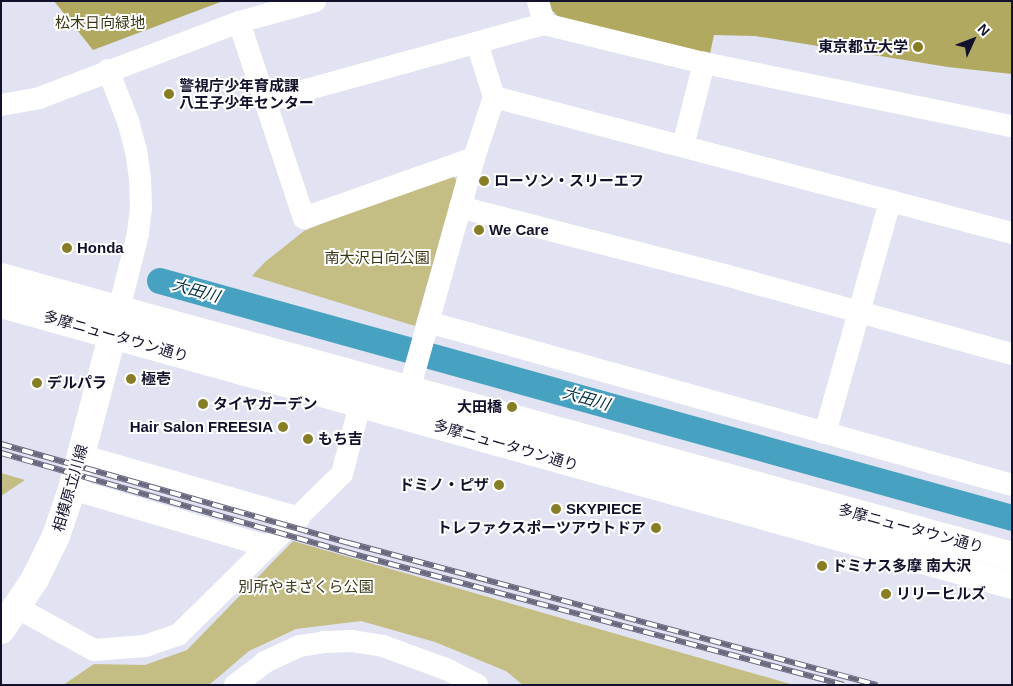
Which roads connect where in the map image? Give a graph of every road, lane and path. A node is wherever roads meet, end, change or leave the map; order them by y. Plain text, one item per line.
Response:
1 (315, 1) edge
2 (538, 1) edge
3 (239, 22) junction
4 (544, 24) junction
5 (477, 43) junction
6 (704, 63) junction
7 (108, 70) junction
8 (494, 97) junction
9 (266, 101) junction
10 (1, 104) edge
11 (1012, 126) edge
12 (683, 146) junction
13 (474, 158) junction
14 (890, 201) junction
15 (460, 207) junction
16 (1012, 233) edge
17 (1, 277) edge
18 (1, 304) edge
19 (119, 309) junction
20 (859, 312) junction
21 (426, 328) junction
22 (112, 335) junction
23 (1012, 354) edge
24 (413, 377) junction
25 (360, 405) junction
26 (402, 416) junction
27 (825, 432) junction
28 (80, 455) junction
29 (1012, 485) edge
30 (72, 489) junction
31 (299, 518) junction
32 (269, 547) junction
33 (1012, 556) edge
34 (1012, 584) edge
35 (18, 608) junction
36 (1, 630) edge
37 (235, 685) edge
38 (477, 685) edge

1 - 3 street
2 - 4 street
3 - 7 street
3 - 9 street
4 - 5 street
4 - 6 street
5 - 8 street
5 - 9 street
6 - 11 street
6 - 12 street
7 - 10 street
7 - 19 street
8 - 12 street
8 - 13 street
9 - 13 street
12 - 14 street
13 - 15 street
14 - 16 street
14 - 20 street
15 - 20 street
15 - 21 street
17 - 19 main road, 多摩ニュータウン通り
18 - 22 main road, 多摩ニュータウン通り
19 - 22 main road, 相模原立川線
19 - 24 main road, 多摩ニュータウン通り
20 - 23 street
20 - 27 street
21 - 24 street
21 - 27 street
22 - 25 main road, 多摩ニュータウン通り
22 - 28 main road, 相模原立川線
24 - 26 street
24 - 33 main road, 多摩ニュータウン通り
25 - 26 main road, 多摩ニュータウン通り
25 - 31 street
26 - 34 main road, 多摩ニュータウン通り
27 - 29 street
28 - 30 main road, 相模原立川線
28 - 31 street
30 - 32 street
30 - 35 main road, 相模原立川線
31 - 32 street
32 - 35 street
35 - 36 main road, 相模原立川線
37 - 38 street

